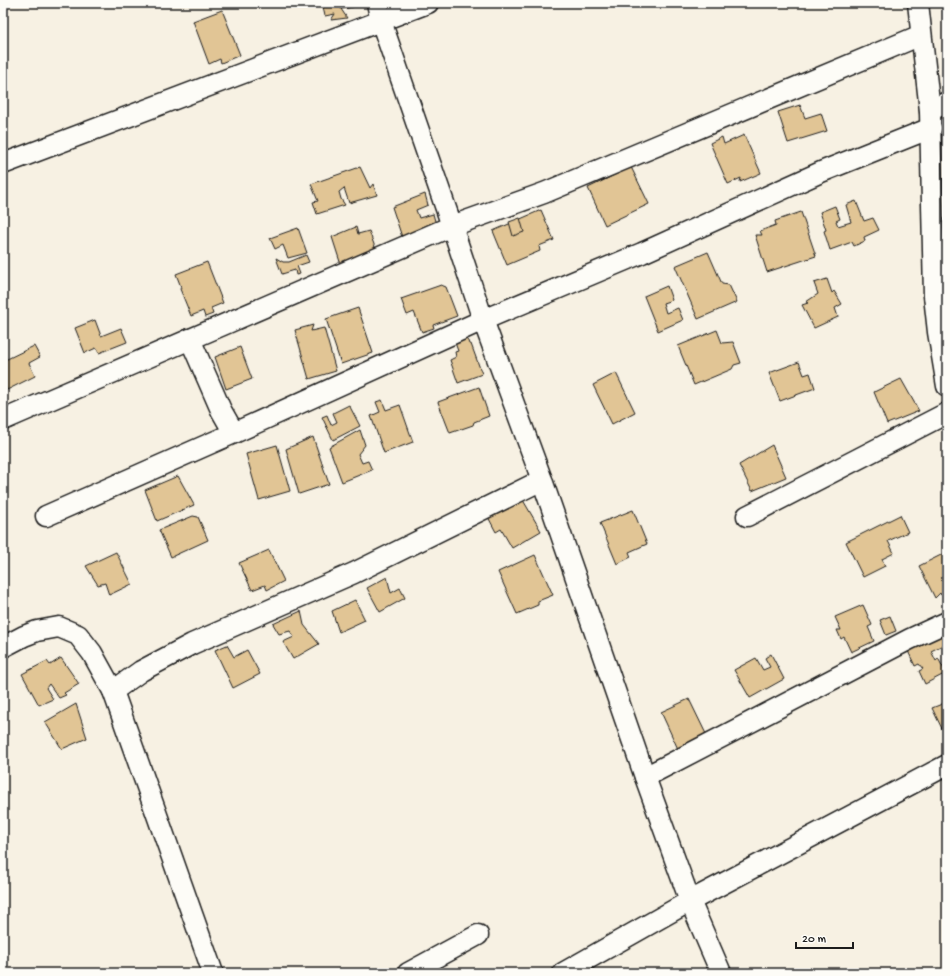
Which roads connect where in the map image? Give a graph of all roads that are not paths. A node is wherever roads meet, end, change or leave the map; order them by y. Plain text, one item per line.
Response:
1 (428, 3) edge
2 (918, 3) edge
3 (379, 12) edge
4 (921, 35) junction
5 (936, 114) edge
6 (3, 164) edge
7 (940, 217) edge
8 (452, 226) junction
9 (482, 320) junction
10 (190, 339) junction
11 (947, 386) edge
12 (947, 413) edge
13 (3, 420) edge
14 (234, 433) junction
15 (542, 480) junction
16 (46, 516) dead end
17 (747, 516) dead end
18 (947, 622) edge
19 (3, 646) edge
20 (113, 691) junction
21 (947, 765) edge
22 (645, 777) junction
23 (690, 901) junction
24 (478, 935) dead end
25 (213, 973) edge
26 (408, 973) edge
27 (563, 973) edge
28 (721, 973) edge

1 - 3 street
2 - 4 street
3 - 6 street
3 - 8 street
4 - 5 street
4 - 8 street
5 - 7 street
5 - 9 street
7 - 11 street
8 - 9 street
8 - 10 street
9 - 14 street
9 - 15 street
10 - 13 street
10 - 14 street
12 - 17 street
14 - 16 street
15 - 20 street
15 - 22 street
18 - 22 street
19 - 20 street
20 - 25 street
21 - 23 street
22 - 23 street
23 - 27 street
23 - 28 street
24 - 26 street

